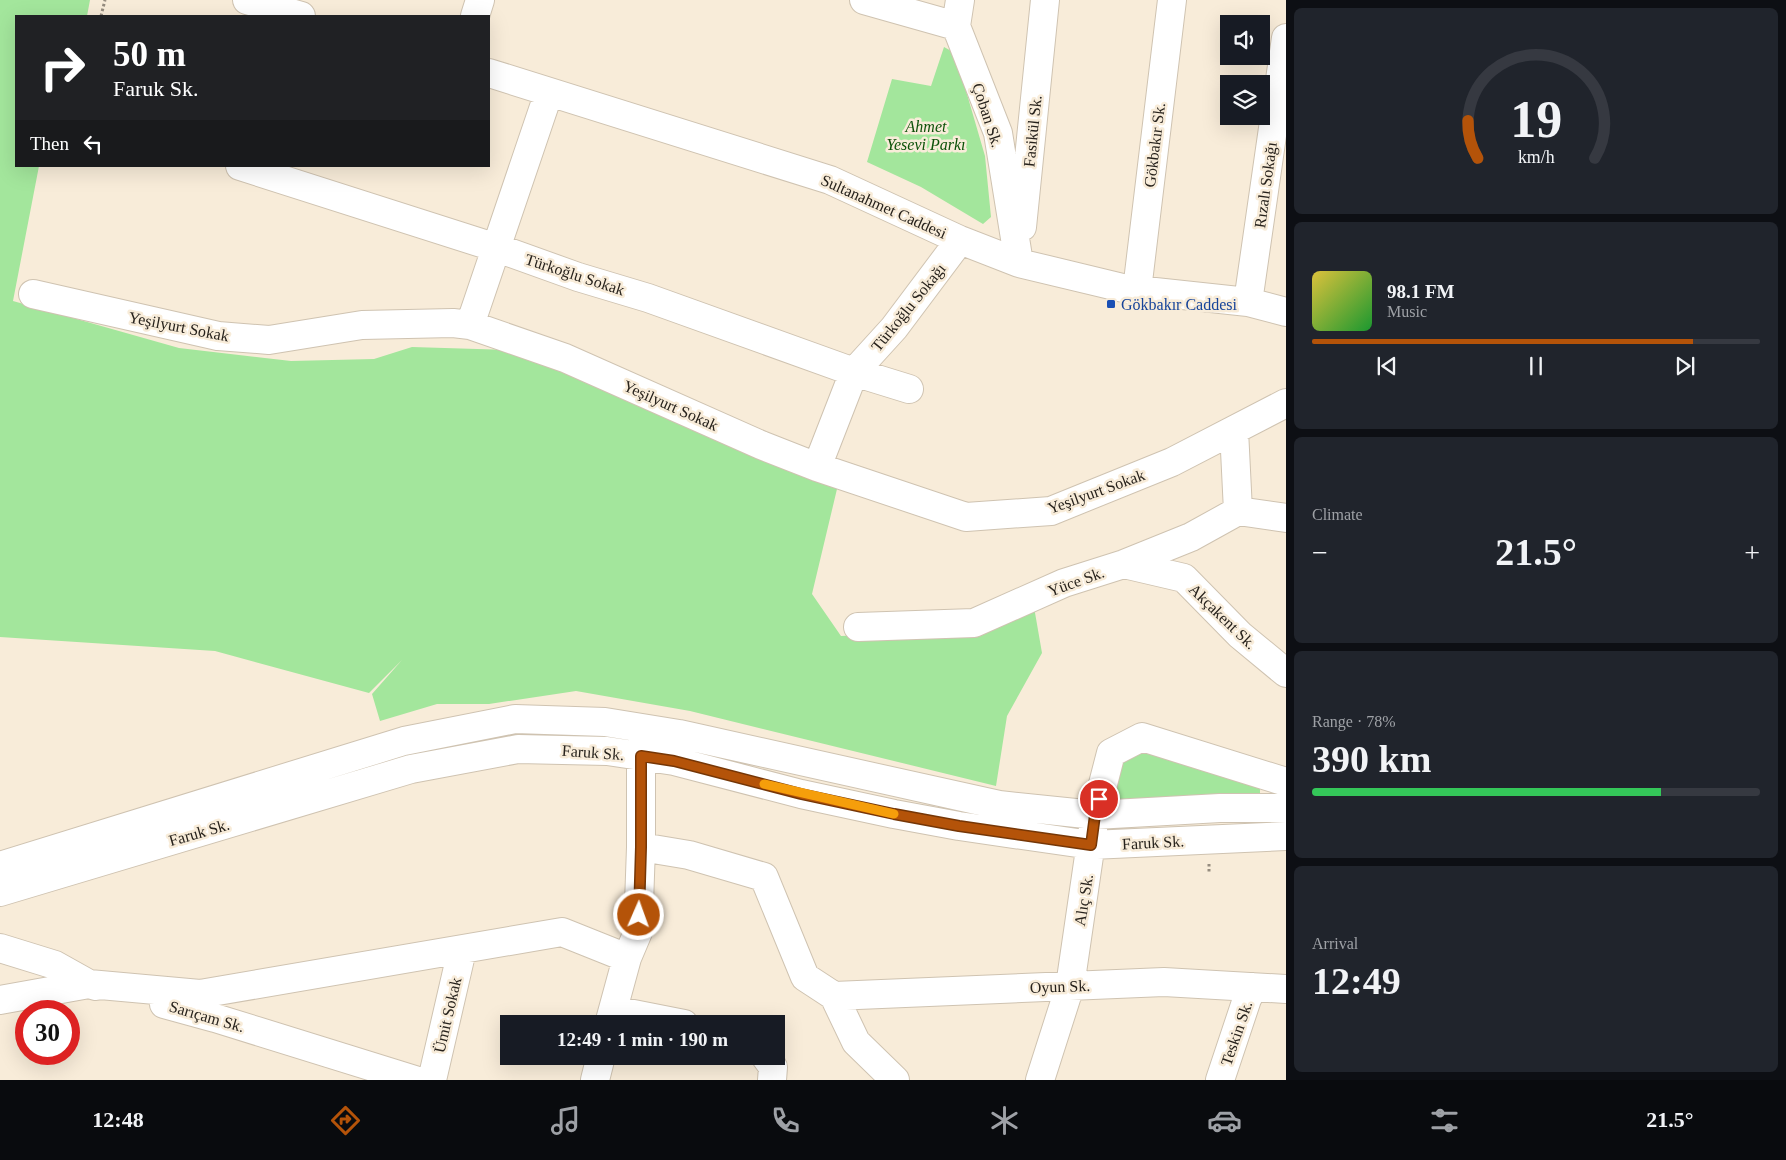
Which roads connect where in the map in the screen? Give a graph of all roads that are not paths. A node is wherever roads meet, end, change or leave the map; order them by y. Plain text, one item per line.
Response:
1 (247, 0) edge
2 (480, 0) edge
3 (864, 0) edge
4 (1045, 0) edge
5 (1172, 0) edge
6 (958, 13) edge
7 (298, 15) edge
8 (475, 15) edge
9 (1286, 38) edge
10 (490, 73) edge
11 (549, 92) junction
12 (243, 167) edge
13 (960, 240) junction
14 (497, 248) junction
15 (1019, 263) junction
16 (1137, 290) junction
17 (34, 294) dead end
18 (1248, 302) junction
19 (1286, 312) edge
20 (470, 325) junction
21 (854, 372) junction
22 (909, 389) dead end
23 (1286, 403) edge
24 (1234, 430) junction
25 (817, 467) junction
26 (1238, 511) junction
27 (1286, 518) edge
28 (1124, 564) junction
29 (858, 627) dead end
30 (1286, 673) edge
31 (516, 719) junction
32 (644, 727) junction
33 (518, 749) junction
34 (641, 756) junction
35 (1286, 782) edge
36 (1286, 808) edge
37 (1095, 815) junction
38 (1286, 836) edge
39 (1091, 845) junction
40 (641, 847) junction
41 (0, 866) edge
42 (0, 892) edge
43 (0, 948) edge
44 (462, 950) junction
45 (627, 958) junction
46 (89, 984) junction
47 (1070, 986) junction
48 (1253, 987) junction
49 (1286, 988) edge
50 (834, 996) junction
51 (0, 1000) edge
52 (612, 1015) edge
53 (599, 1065) edge
54 (771, 1065) edge
55 (415, 1080) edge
56 (432, 1080) edge
57 (595, 1080) edge
58 (772, 1080) edge
59 (895, 1080) edge
60 (1040, 1080) edge
61 (1220, 1080) edge

1 - 7 street
2 - 8 street
3 - 6 street
4 - 15 street, Fasikül Sk.
5 - 16 street, Gökbakır Sk.
6 - 15 street, Çoban Sk.
9 - 18 street, Rızalı Sokağı
10 - 11 street, Sultanahmet Caddesi
11 - 13 street, Sultanahmet Caddesi
11 - 14 street
12 - 14 street, Türkoğlu Sokak
13 - 15 street, Sultanahmet Caddesi
13 - 21 street, Türkoğlu Sokağı
14 - 20 street
14 - 21 street, Türkoğlu Sokak
15 - 16 street, Sultanahmet Caddesi
16 - 18 street, Sultanahmet Caddesi
17 - 20 street, Yeşilyurt Sokak
18 - 19 street, Sultanahmet Caddesi
20 - 25 street, Yeşilyurt Sokak
21 - 22 street, Türkoğlu Sokak
21 - 25 street
23 - 24 street, Yeşilyurt Sokak
24 - 25 street, Yeşilyurt Sokak
24 - 26 street
26 - 27 street
26 - 28 street, Yüce Sk.
28 - 29 street, Yüce Sk.
28 - 30 street, Akçakent Sk.
31 - 32 street
31 - 33 street
31 - 41 street
32 - 34 street
32 - 37 street
33 - 34 street, Faruk Sk.
33 - 42 street, Faruk Sk.
34 - 39 street, Faruk Sk.
34 - 40 street
35 - 37 street, Alıç Sk.
36 - 37 street
37 - 39 street, Alıç Sk.
38 - 39 street, Faruk Sk.
39 - 47 street, Alıç Sk.
40 - 45 street
40 - 50 street
43 - 46 street, Sarıçam Sk.
44 - 45 street
44 - 46 street
44 - 56 street, Ümit Sokak
45 - 52 street
46 - 51 street
46 - 55 street, Sarıçam Sk.
47 - 48 street, Oyun Sk.
47 - 50 street, Oyun Sk.
47 - 60 street, Alıç Sk.
48 - 49 street, Oyun Sk.
48 - 61 street, Teskin Sk.
50 - 59 street
53 - 57 street
54 - 58 street

